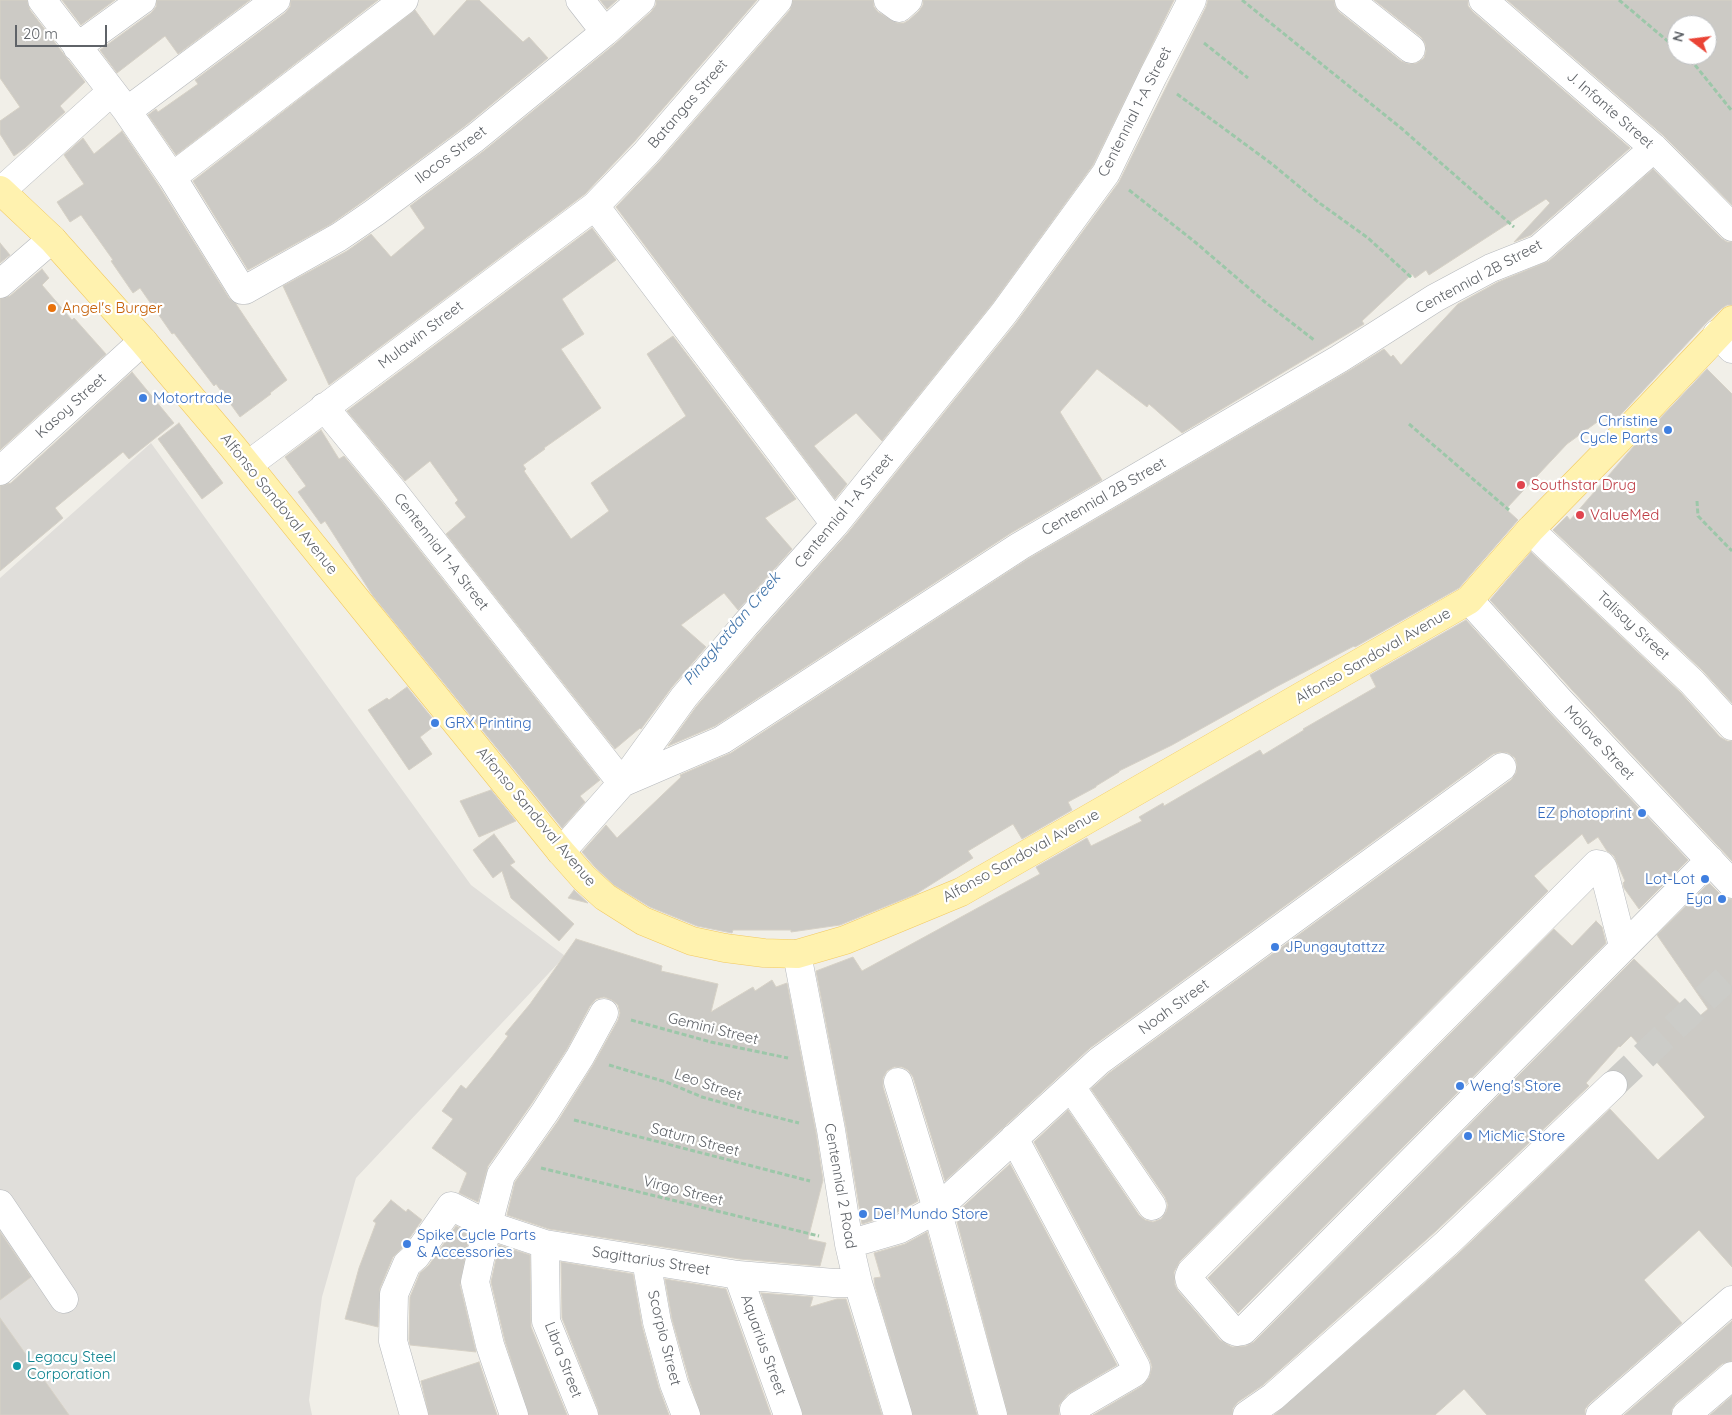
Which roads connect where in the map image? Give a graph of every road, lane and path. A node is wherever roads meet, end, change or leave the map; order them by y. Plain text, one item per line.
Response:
1 (42, 0) edge
2 (142, 0) edge
3 (276, 0) edge
4 (404, 0) edge
5 (580, 0) edge
6 (641, 0) edge
7 (778, 0) edge
8 (1192, 0) edge
9 (1242, 0) edge
10 (1349, 0) edge
11 (1483, 0) edge
12 (1619, 0) edge
13 (1180, 24) junction
14 (605, 32) junction
15 (1667, 41) edge
16 (77, 47) junction
17 (1411, 49) dead end
18 (1695, 65) edge
19 (1153, 76) junction
20 (1248, 78) dead end
21 (119, 102) junction
22 (1732, 111) edge
23 (1654, 148) junction
24 (1106, 173) junction
25 (172, 177) junction
26 (1, 191) edge
27 (595, 206) junction
28 (1732, 227) edge
29 (52, 239) junction
30 (1539, 249) junction
31 (0, 284) edge
32 (1435, 298) junction
33 (1727, 334) edge
34 (143, 341) junction
35 (1339, 359) junction
36 (324, 407) junction
37 (1409, 424) dead end
38 (248, 465) junction
39 (0, 471) edge
40 (1697, 501) dead end
41 (836, 524) junction
42 (1530, 530) junction
43 (1732, 551) edge
44 (1469, 600) junction
45 (1732, 726) edge
46 (1502, 766) dead end
47 (622, 783) junction
48 (561, 852) junction
49 (1710, 860) junction
50 (1732, 884) edge
51 (1623, 946) junction
52 (797, 954) junction
53 (604, 1013) joint
54 (580, 1057) junction
55 (817, 1063) junction
56 (898, 1082) dead end
57 (1613, 1085) tunnel mouth
58 (1071, 1088) junction
59 (545, 1112) junction
60 (831, 1130) junction
61 (1014, 1138) junction
62 (511, 1161) junction
63 (840, 1189) junction
64 (0, 1204) edge
65 (1152, 1206) dead end
66 (937, 1209) junction
67 (488, 1224) junction
68 (544, 1244) junction
69 (849, 1244) junction
70 (646, 1260) junction
71 (738, 1275) junction
72 (858, 1283) junction
73 (64, 1299) dead end
74 (1732, 1300) edge
75 (1732, 1376) edge
76 (1077, 1410) edge
77 (414, 1415) edge
78 (514, 1415) edge
79 (584, 1415) edge
80 (686, 1415) edge
81 (788, 1415) edge
82 (898, 1415) edge
83 (993, 1415) edge
84 (1247, 1415) edge
85 (1600, 1415) edge
86 (1686, 1415) edge

1 - 16 street
2 - 16 street
3 - 21 street
4 - 25 street
5 - 14 street
6 - 14 street, Ilocos Street
7 - 27 street, Batangas Street
8 - 13 street, Centennial 1-A Street
9 - 30 path
10 - 17 street
11 - 23 street, J. Infante Street
12 - 15 path
13 - 19 street, Centennial 1-A Street
13 - 20 path
14 - 25 street, Ilocos Street
16 - 21 street
18 - 22 path
19 - 24 street, Centennial 1-A Street
19 - 32 path
21 - 25 street
21 - 26 street
23 - 28 street, J. Infante Street
23 - 30 street, Centennial 2B Street
24 - 35 path
24 - 41 street, Centennial 1-A Street
26 - 29 main road, Alfonso Sandoval Avenue
27 - 36 street, Mulawin Street
27 - 41 street
29 - 31 street
29 - 34 main road, Alfonso Sandoval Avenue
30 - 32 street, Centennial 2B Street
32 - 35 street, Centennial 2B Street
33 - 42 main road, Alfonso Sandoval Avenue
34 - 38 main road, Alfonso Sandoval Avenue
34 - 39 street, Kasoy Street
35 - 47 street, Centennial 2B Street
36 - 38 street, Mulawin Street
36 - 47 street, Centennial 1-A Street
37 - 42 path
38 - 48 main road, Alfonso Sandoval Avenue
40 - 43 path
41 - 47 street, Centennial 1-A Street
42 - 44 main road, Alfonso Sandoval Avenue
42 - 45 street, Talisay Street
44 - 49 street, Molave Street
44 - 52 main road, Alfonso Sandoval Avenue
46 - 58 street, Noah Street
47 - 48 street, Centennial 2B Street
48 - 52 main road, Alfonso Sandoval Avenue
49 - 50 street, Molave Street
49 - 51 street
51 - 51 street
52 - 55 street, Centennial 2 Road
53 - 54 street
53 - 55 path, Gemini Street
54 - 59 street
54 - 60 path, Leo Street
55 - 60 street, Centennial 2 Road
56 - 66 street
57 - 84 street
58 - 61 street, Noah Street
58 - 65 street
59 - 62 street
59 - 63 path, Saturn Street
60 - 63 street, Centennial 2 Road
61 - 66 street, Noah Street
61 - 76 street
62 - 67 street
62 - 69 path, Virgo Street
63 - 69 street, Centennial 2 Road
64 - 73 street
66 - 69 street, Noah Street
66 - 83 street
67 - 68 street, Sagittarius Street
67 - 77 street, Sagittarius Street
67 - 78 street
68 - 70 street, Sagittarius Street
68 - 79 street, Libra Street
69 - 72 street, Centennial 2 Road
70 - 71 street, Sagittarius Street
70 - 80 street, Scorpio Street
71 - 72 street, Sagittarius Street
71 - 81 street, Aquarius Street
72 - 82 street, Centennial 2 Road
74 - 85 street
75 - 86 street

